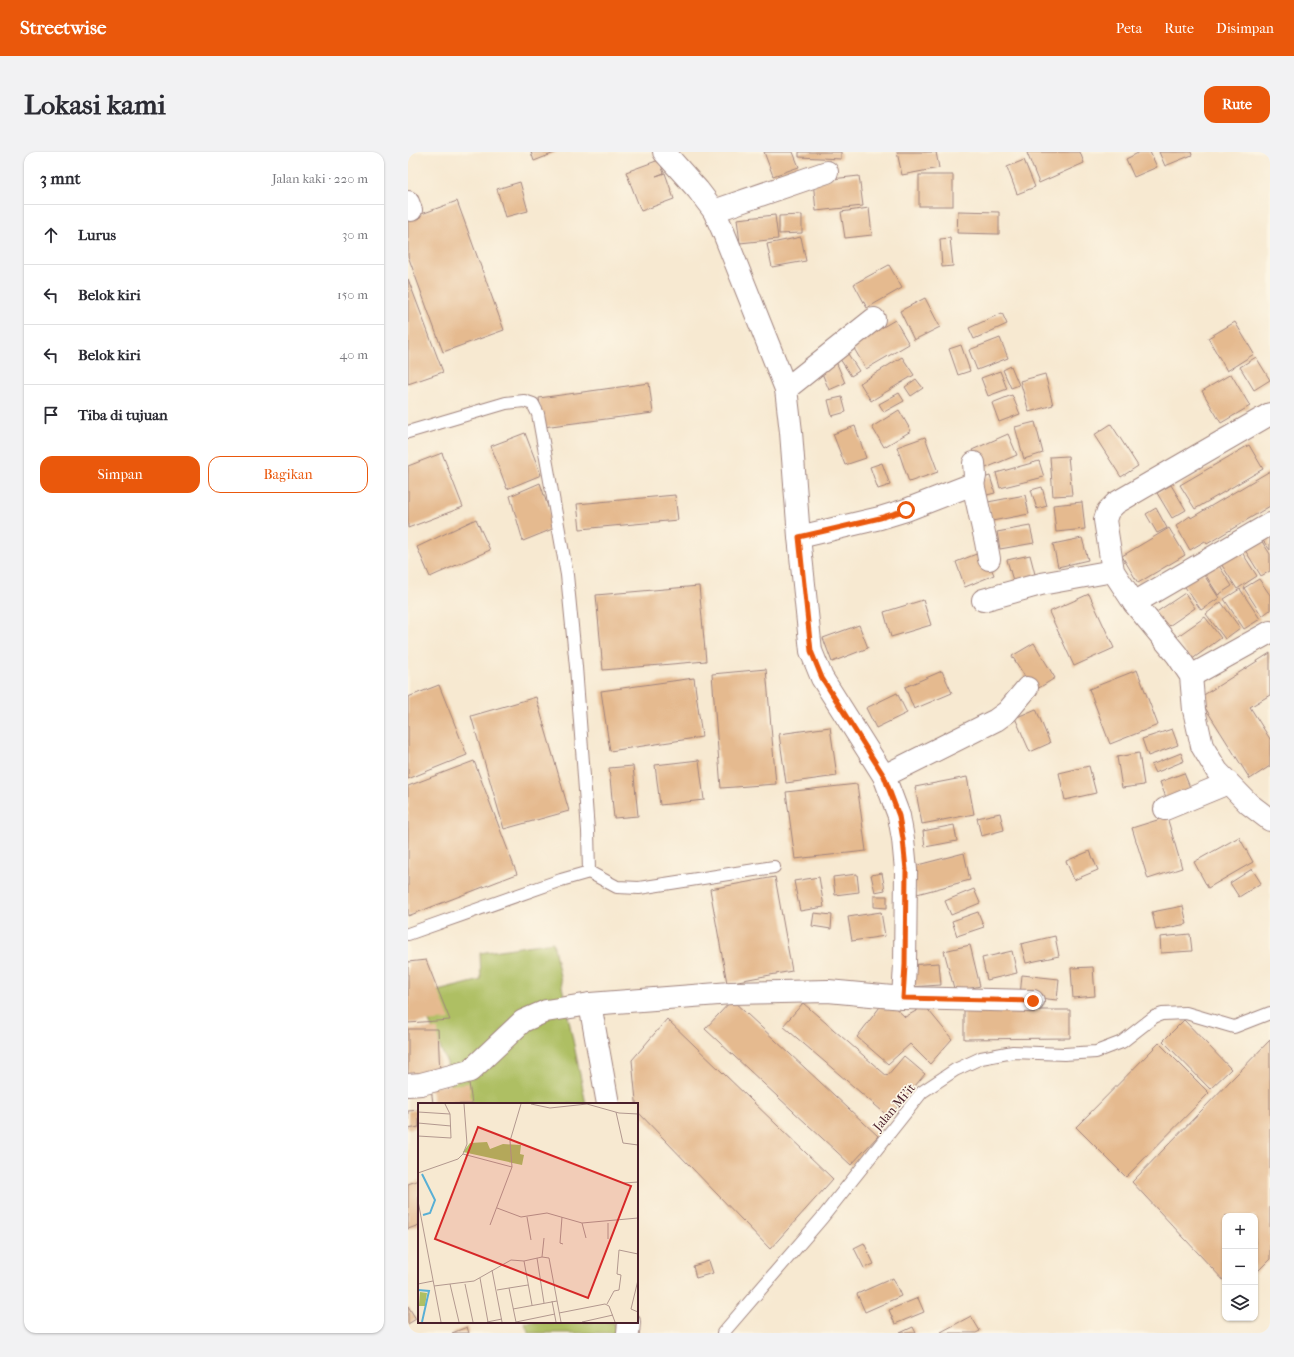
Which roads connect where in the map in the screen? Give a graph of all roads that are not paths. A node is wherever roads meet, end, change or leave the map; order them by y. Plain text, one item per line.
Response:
1 (664, 152) edge
2 (827, 172) dead end
3 (714, 211) junction
4 (874, 319) dead end
5 (786, 388) junction
6 (1270, 414) edge
7 (408, 432) edge
8 (974, 463) dead end
9 (973, 484) junction
10 (1270, 524) edge
11 (799, 537) junction
12 (989, 559) dead end
13 (1113, 571) junction
14 (984, 600) dead end
15 (1134, 603) junction
16 (1270, 632) edge
17 (1191, 676) junction
18 (1027, 688) dead end
19 (884, 776) junction
20 (1228, 783) junction
21 (1165, 809) dead end
22 (1270, 820) edge
23 (774, 867) dead end
24 (589, 872) junction
25 (408, 934) edge
26 (903, 998) junction
27 (1033, 1001) dead end
28 (590, 1004) junction
29 (1270, 1012) edge
30 (408, 1085) edge
31 (608, 1103) edge
32 (629, 1323) edge
33 (628, 1333) edge
34 (722, 1333) edge

1 - 3 street
2 - 3 street
3 - 5 street
4 - 5 street
5 - 11 street
6 - 13 street
7 - 24 lane
8 - 9 street
9 - 11 street
9 - 12 street
10 - 15 street
11 - 19 street
13 - 14 street
13 - 15 street
15 - 17 street
16 - 17 street
17 - 20 street
18 - 19 street
19 - 26 street
20 - 21 street
20 - 22 street
23 - 24 lane
24 - 25 lane
26 - 27 street
26 - 28 street
28 - 30 street
28 - 31 street
29 - 34 lane, Jalan Mi'it
32 - 33 street

